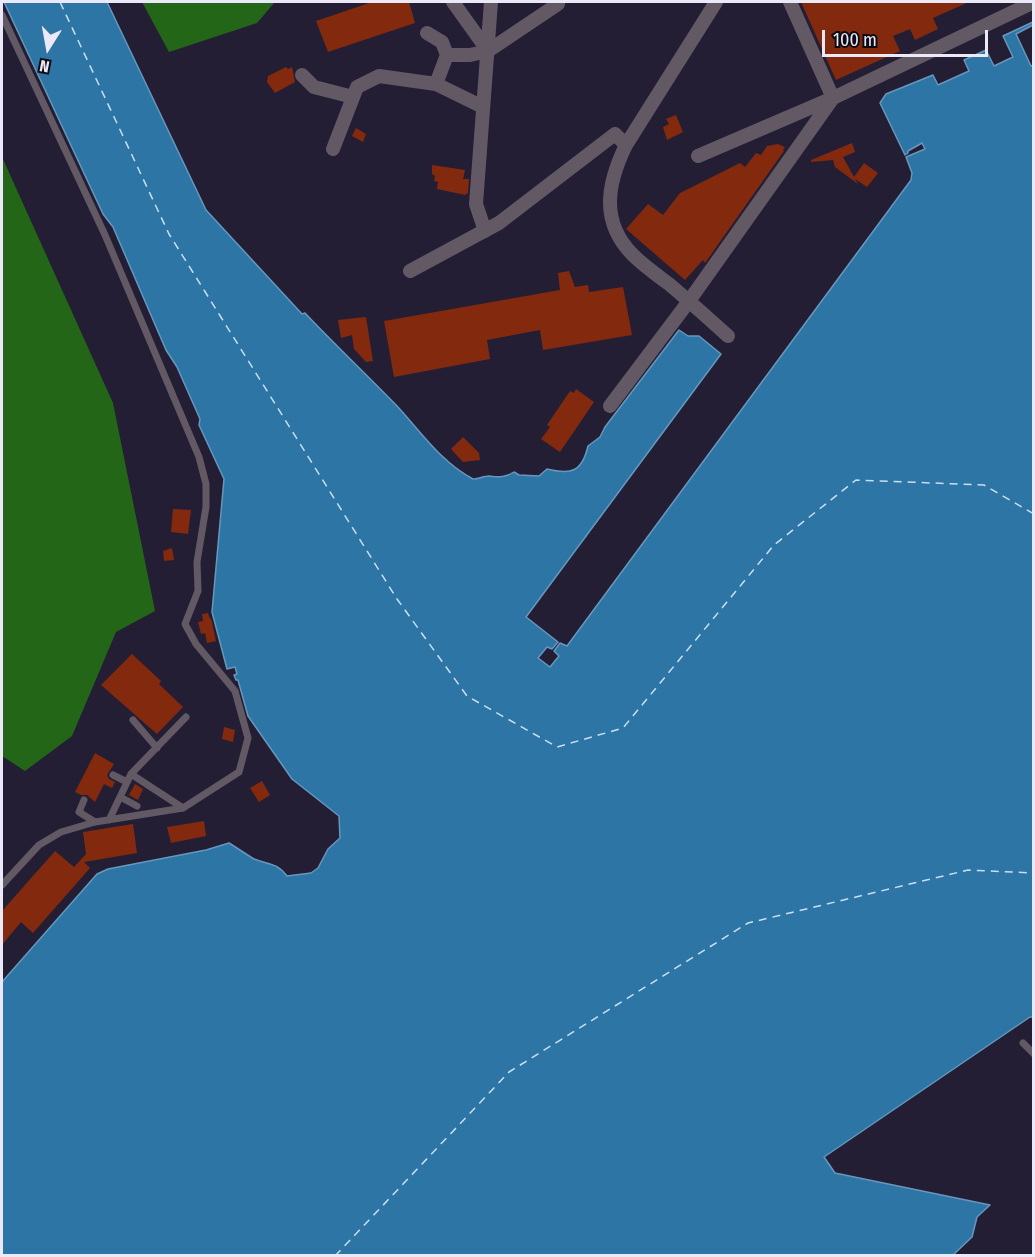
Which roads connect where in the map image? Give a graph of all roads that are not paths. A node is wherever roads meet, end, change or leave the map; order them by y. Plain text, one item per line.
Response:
1 (453, 2) edge
2 (491, 2) edge
3 (716, 2) edge
4 (790, 2) edge
5 (1034, 2) edge
6 (558, 4) dead end
7 (2, 15) edge
8 (426, 33) dead end
9 (488, 51) junction
10 (447, 55) junction
11 (302, 75) dead end
12 (436, 84) junction
13 (353, 97) junction
14 (832, 98) junction
15 (483, 107) junction
16 (626, 145) junction
17 (333, 149) dead end
18 (698, 156) dead end
19 (485, 231) junction
20 (410, 271) dead end
21 (690, 301) junction
22 (728, 336) dead end
23 (610, 406) dead end
24 (186, 717) dead end
25 (132, 720) dead end
26 (157, 748) junction
27 (131, 774) junction
28 (113, 775) dead end
29 (127, 782) junction
30 (120, 797) junction
31 (84, 800) dead end
32 (137, 806) dead end
33 (183, 808) junction
34 (109, 820) junction
35 (95, 822) junction
36 (2, 885) edge
37 (1023, 1043) dead end
38 (1034, 1054) edge

1 - 9 street
2 - 9 street
3 - 16 street
4 - 14 street
5 - 14 street
6 - 9 street
7 - 33 lane
8 - 10 street
9 - 10 street
9 - 15 street
10 - 12 street
11 - 13 street
12 - 13 street
12 - 15 street
13 - 17 street
14 - 18 street
14 - 21 street
15 - 19 street
16 - 19 street
16 - 21 street
19 - 20 street
21 - 22 street
21 - 23 street
24 - 26 lane
25 - 26 lane
26 - 27 lane
27 - 29 lane
27 - 33 lane
28 - 29 lane
29 - 30 lane
30 - 32 lane
30 - 34 lane
31 - 35 lane
33 - 34 lane
34 - 35 lane
35 - 36 lane
37 - 38 lane

